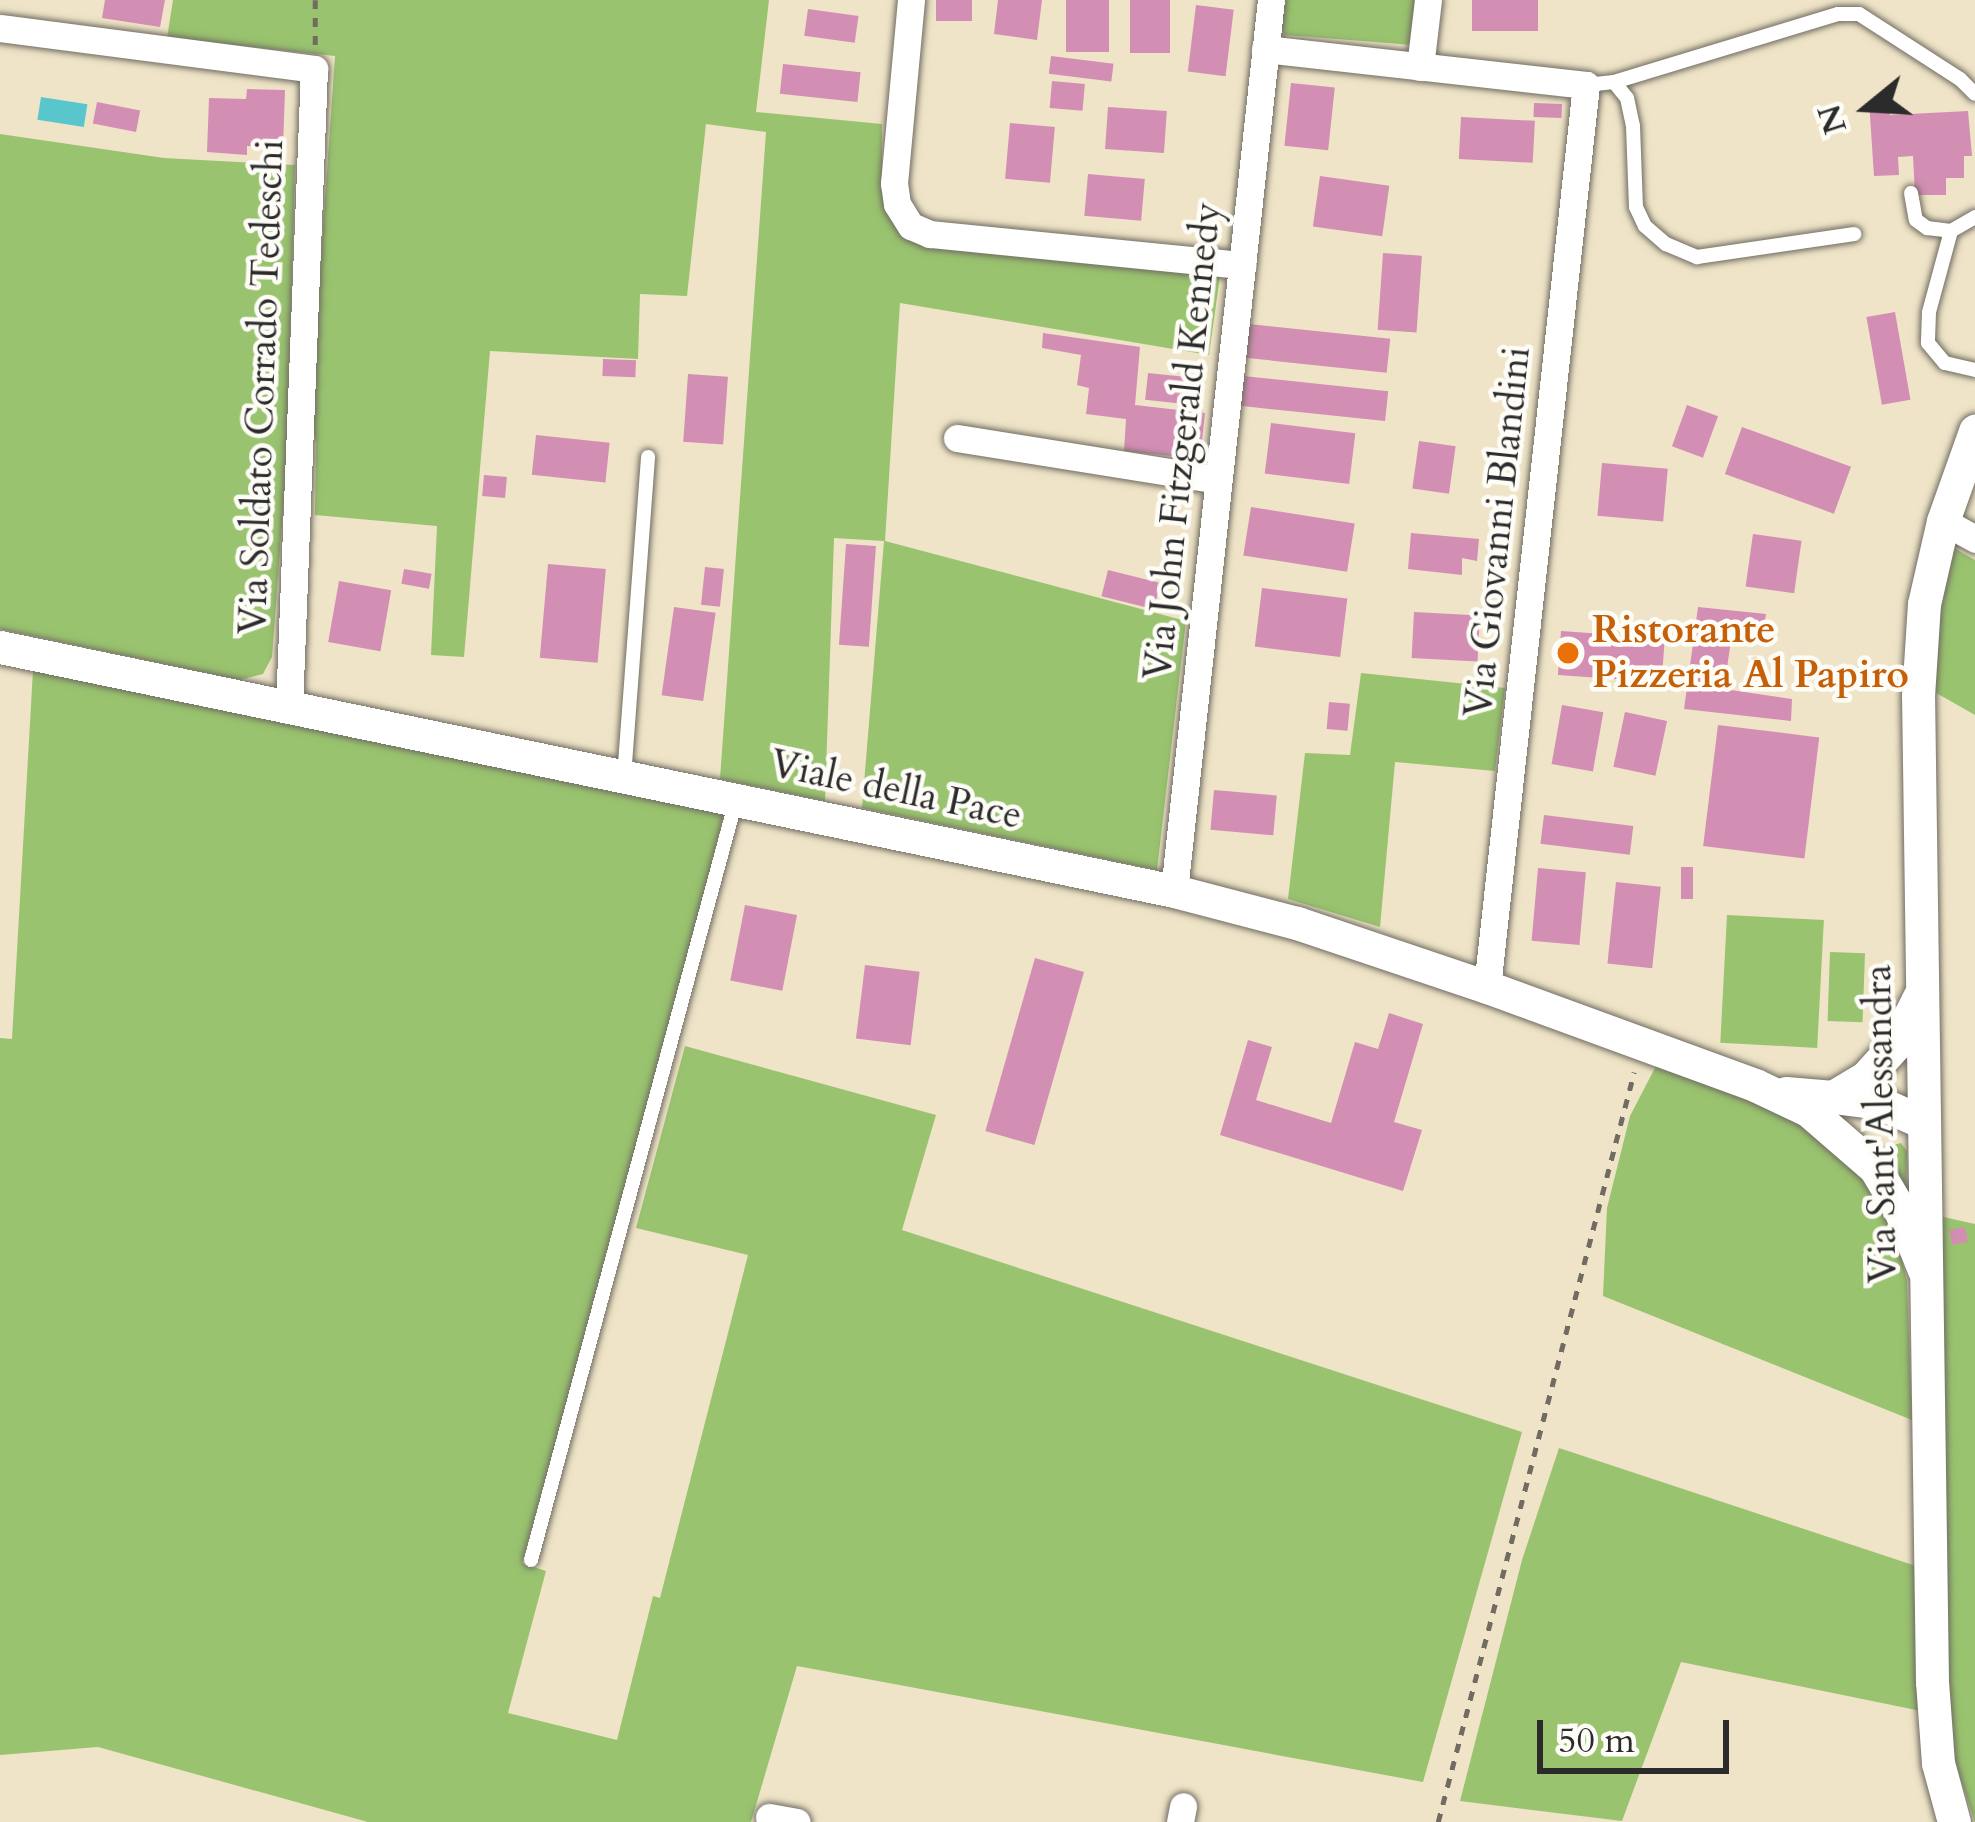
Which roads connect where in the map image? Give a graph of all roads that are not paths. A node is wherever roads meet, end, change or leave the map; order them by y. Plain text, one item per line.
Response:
1 (911, 0) edge
2 (1270, 0) edge
3 (1428, 0) edge
4 (0, 28) edge
5 (1265, 50) junction
6 (1420, 67) junction
7 (1600, 83) junction
8 (1975, 94) edge
9 (1910, 193) dead end
10 (1975, 218) edge
11 (1951, 231) junction
12 (1854, 234) dead end
13 (1242, 266) junction
14 (1975, 370) edge
15 (957, 438) dead end
16 (1973, 442) edge
17 (648, 457) dead end
18 (1218, 481) junction
19 (1943, 521) junction
20 (1975, 539) edge
21 (0, 647) edge
22 (289, 708) junction
23 (624, 777) junction
24 (736, 800) junction
25 (1174, 891) junction
26 (1487, 987) junction
27 (1922, 992) junction
28 (1755, 1085) junction
29 (1833, 1097) junction
30 (1924, 1123) junction
31 (1843, 1136) junction
32 (1924, 1270) junction
33 (531, 1560) dead end
34 (1954, 1822) edge

1 - 13 street
2 - 5 street, Via John Fitzgerald Kennedy
3 - 6 street
4 - 22 street, Via Soldato Corrado Tedeschi
5 - 6 street
5 - 13 street, Via John Fitzgerald Kennedy
6 - 7 street
7 - 8 lane
7 - 12 lane
7 - 26 street, Via Giovanni Blandini
9 - 11 lane
10 - 11 lane
11 - 14 lane
13 - 18 street, Via John Fitzgerald Kennedy
15 - 18 street
16 - 19 street, Via Sant'Alessandra
17 - 23 lane
18 - 25 street, Via John Fitzgerald Kennedy
19 - 20 street
19 - 27 street, Via Sant'Alessandra
21 - 22 street, Viale della Pace
22 - 23 street, Viale della Pace
23 - 24 street, Viale della Pace
24 - 25 street, Viale della Pace
24 - 33 lane
25 - 26 street, Viale della Pace
26 - 28 street, Viale della Pace
27 - 29 street
27 - 30 street, Via Sant'Alessandra
28 - 29 street
28 - 31 street
29 - 30 street
30 - 31 street
30 - 32 street, Via Sant'Alessandra
31 - 32 street
32 - 34 street, Via Sant'Alessandra

